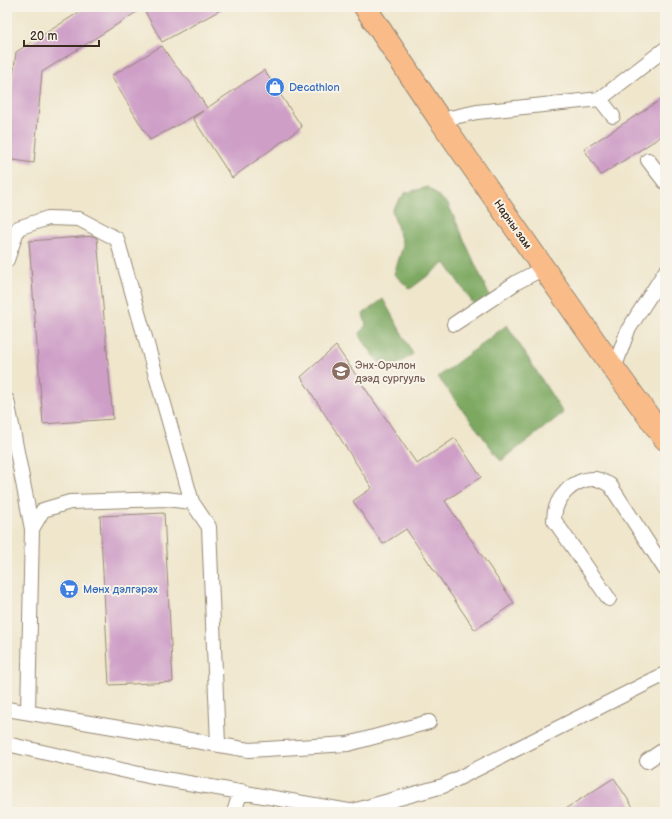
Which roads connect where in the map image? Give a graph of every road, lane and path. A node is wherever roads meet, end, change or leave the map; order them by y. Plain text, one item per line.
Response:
1 (365, 7) edge
2 (665, 49) edge
3 (600, 99) junction
4 (613, 116) dead end
5 (440, 120) junction
6 (648, 160) dead end
7 (665, 182) edge
8 (7, 260) edge
9 (544, 268) junction
10 (665, 272) edge
11 (454, 324) dead end
12 (614, 369) junction
13 (7, 400) edge
14 (665, 439) edge
15 (192, 502) junction
16 (32, 529) junction
17 (665, 569) edge
18 (609, 599) dead end
19 (665, 674) edge
20 (7, 709) edge
21 (28, 712) junction
22 (429, 722) dead end
23 (7, 744) edge
24 (218, 744) junction
25 (665, 749) edge
26 (647, 761) dead end
27 (241, 791) junction
28 (349, 811) edge
29 (234, 812) edge

1 - 5 main road, Нарны зам
2 - 3 lane
3 - 4 lane
3 - 5 lane
5 - 9 main road, Нарны зам
6 - 7 lane
8 - 15 lane
9 - 11 lane
9 - 12 main road, Нарны зам
10 - 12 lane
12 - 14 main road, Нарны зам
13 - 16 lane
15 - 16 lane
15 - 24 lane
16 - 21 lane
17 - 18 lane
19 - 28 lane
20 - 21 lane
21 - 24 lane
22 - 24 lane
23 - 27 lane
25 - 26 lane
27 - 28 lane
27 - 29 lane

